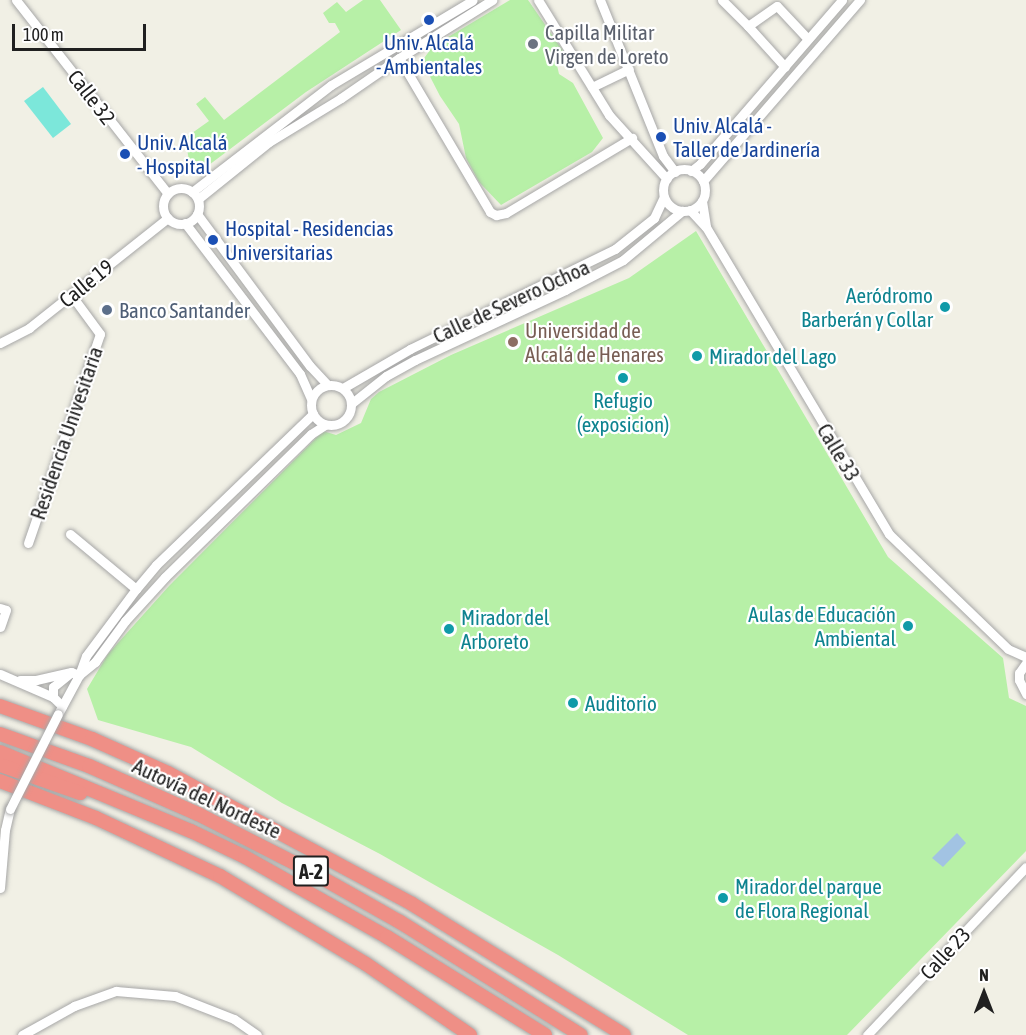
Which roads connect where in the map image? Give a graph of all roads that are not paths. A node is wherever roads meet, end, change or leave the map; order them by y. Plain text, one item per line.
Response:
1 (16, 0) edge
2 (473, 0) edge
3 (492, 0) edge
4 (538, 0) edge
5 (600, 0) edge
6 (722, 0) edge
7 (843, 0) edge
8 (860, 0) edge
9 (748, 26) junction
10 (808, 39) junction
11 (399, 58) junction
12 (784, 67) junction
13 (629, 69) junction
14 (592, 87) junction
15 (632, 138) junction
16 (691, 171) junction
17 (671, 175) junction
18 (703, 181) junction
19 (168, 194) junction
20 (195, 196) junction
21 (664, 197) junction
22 (702, 201) junction
23 (686, 211) junction
24 (197, 214) junction
25 (168, 218) junction
26 (185, 223) junction
27 (706, 227) junction
28 (72, 296) junction
29 (0, 343) edge
30 (328, 385) junction
31 (343, 388) junction
32 (311, 399) junction
33 (352, 403) junction
34 (313, 414) junction
35 (325, 425) junction
36 (70, 534) dead end
37 (28, 543) dead end
38 (136, 589) junction
39 (0, 608) edge
40 (0, 627) edge
41 (1008, 649) junction
42 (1026, 657) edge
43 (1026, 663) edge
44 (1019, 673) junction
45 (0, 674) edge
46 (75, 674) junction
47 (17, 680) junction
48 (1026, 694) edge
49 (53, 697) junction
50 (0, 706) edge
51 (60, 710) junction
52 (0, 724) edge
53 (0, 734) edge
54 (24, 742) junction
55 (0, 752) edge
56 (0, 765) edge
57 (0, 781) edge
58 (191, 831) junction
59 (1025, 871) edge
60 (0, 888) edge
61 (22, 1035) edge
62 (257, 1035) edge
63 (470, 1035) edge
64 (545, 1035) edge
65 (581, 1035) edge
66 (624, 1035) edge
67 (867, 1035) edge

1 - 19 street, Calle 32
2 - 20 street
3 - 11 street
4 - 14 street
5 - 13 street
6 - 9 street
7 - 10 street
8 - 18 street
9 - 10 street
9 - 12 street
10 - 12 street
11 - 15 street
11 - 20 street
12 - 16 street
13 - 14 street
13 - 17 street
14 - 15 street
15 - 17 street
16 - 17 street
16 - 18 street
17 - 21 street
18 - 22 street
19 - 20 street
19 - 25 street
20 - 24 street
21 - 23 street
21 - 31 street, Calle de Severo Ochoa
22 - 23 street
22 - 27 street, Calle 33
23 - 27 street, Calle 33
23 - 33 street, Calle de Severo Ochoa
24 - 26 street
24 - 30 street
25 - 26 street
25 - 28 street, Calle 19
26 - 32 street
27 - 41 street, Calle 33
28 - 29 street, Calle 19
28 - 37 street, Residencia Univesitaria
30 - 31 street
30 - 32 street
31 - 33 street
32 - 34 street
33 - 35 street
34 - 35 street
34 - 38 street
35 - 46 street
36 - 38 street
38 - 46 street
39 - 40 street
41 - 42 street, Calle 33
41 - 44 street, Calle 33
43 - 44 street
44 - 48 street, Calle 33
45 - 47 street
46 - 47 street
46 - 49 street
46 - 51 street
47 - 49 street
49 - 51 street
50 - 66 highway
51 - 60 street, bridge
52 - 54 highway
53 - 54 highway, A-2
54 - 65 highway, Autovía del Nordeste / A-2
55 - 58 highway, A-2
56 - 58 highway
57 - 63 highway
58 - 64 highway, A-2
59 - 67 street, Calle 23
61 - 62 street

